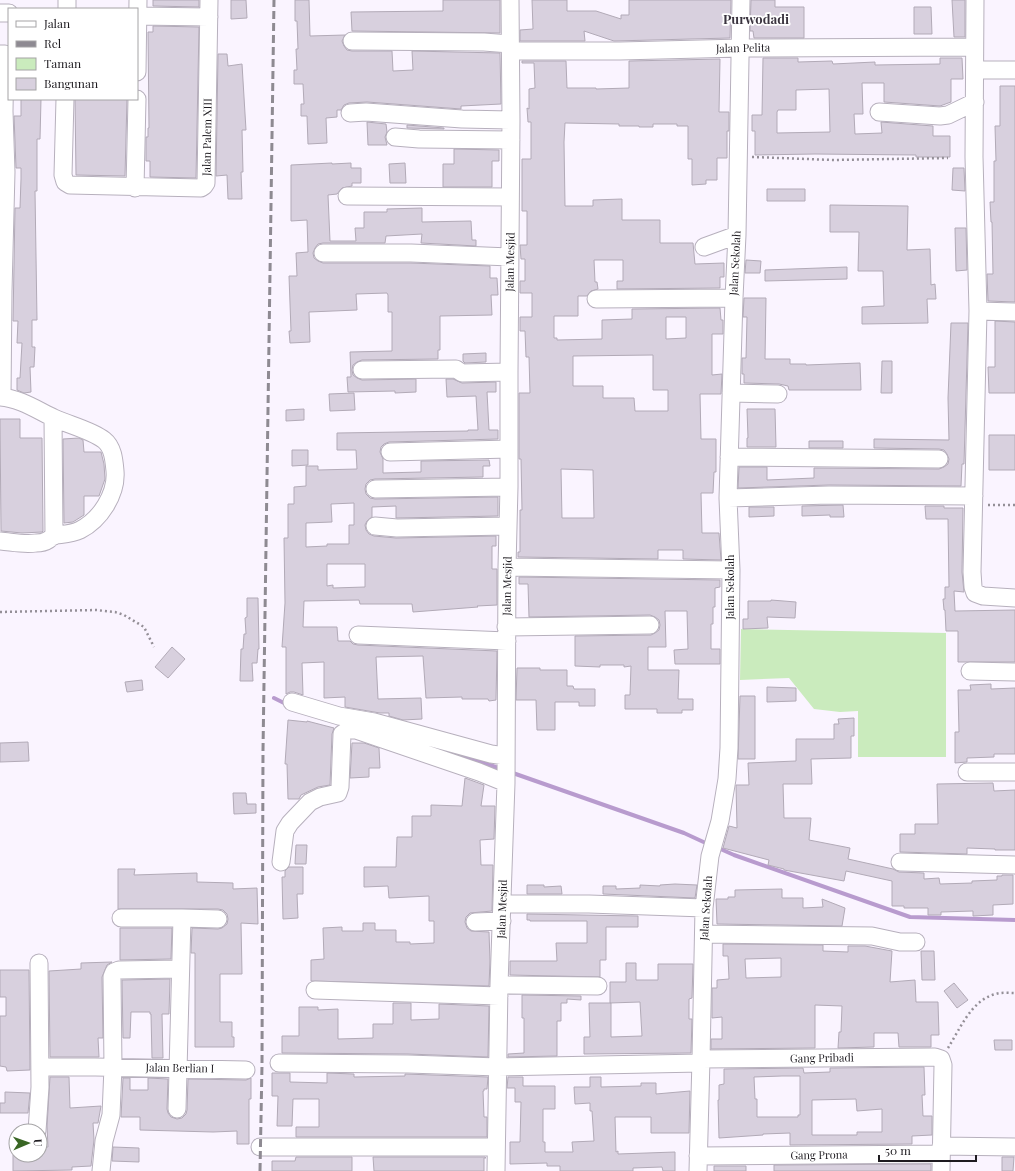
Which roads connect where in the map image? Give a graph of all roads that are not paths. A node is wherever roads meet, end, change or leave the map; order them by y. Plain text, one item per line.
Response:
1 (209, 0) edge
2 (510, 0) edge
3 (741, 0) edge
4 (975, 0) edge
5 (138, 11) edge
6 (209, 17) junction
7 (352, 41) dead end
8 (511, 47) junction
9 (974, 47) junction
10 (741, 48) junction
11 (0, 54) edge
12 (975, 70) junction
13 (1015, 70) edge
14 (65, 100) edge
15 (137, 100) edge
16 (975, 102) junction
17 (2, 111) edge
18 (879, 112) dead end
19 (350, 113) dead end
20 (511, 120) junction
21 (395, 137) dead end
22 (511, 140) junction
23 (3, 172) edge
24 (135, 188) junction
25 (347, 196) dead end
26 (510, 197) junction
27 (2, 233) edge
28 (737, 235) junction
29 (704, 247) dead end
30 (323, 253) dead end
31 (510, 257) junction
32 (1, 291) edge
33 (734, 298) junction
34 (596, 299) dead end
35 (978, 311) junction
36 (1015, 312) edge
37 (2, 359) edge
38 (362, 370) dead end
39 (509, 372) junction
40 (731, 394) junction
41 (778, 394) dead end
42 (1, 397) edge
43 (53, 418) junction
44 (509, 449) junction
45 (390, 452) dead end
46 (729, 457) junction
47 (940, 458) dead end
48 (509, 487) junction
49 (375, 488) dead end
50 (728, 498) junction
51 (974, 500) junction
52 (375, 526) dead end
53 (508, 526) junction
54 (54, 536) junction
55 (0, 541) edge
56 (507, 567) junction
57 (731, 570) junction
58 (1015, 598) edge
59 (650, 625) dead end
60 (507, 634) junction
61 (358, 635) dead end
62 (970, 671) dead end
63 (1015, 672) edge
64 (292, 702) dead end
65 (505, 769) junction
66 (967, 772) dead end
67 (1015, 772) edge
68 (281, 862) dead end
69 (900, 862) dead end
70 (1015, 865) edge
71 (502, 904) junction
72 (704, 908) junction
73 (121, 918) dead end
74 (182, 918) junction
75 (218, 919) dead end
76 (502, 921) junction
77 (475, 922) dead end
78 (704, 934) junction
79 (916, 942) dead end
80 (39, 963) dead end
81 (180, 969) junction
82 (598, 986) dead end
83 (314, 990) dead end
84 (499, 991) junction
85 (701, 1061) junction
86 (279, 1063) dead end
87 (40, 1067) junction
88 (113, 1067) junction
89 (498, 1067) junction
90 (178, 1068) junction
91 (246, 1070) dead end
92 (177, 1109) dead end
93 (37, 1123) edge
94 (260, 1147) dead end
95 (496, 1147) junction
96 (1015, 1147) edge
97 (941, 1150) junction
98 (698, 1164) edge
99 (101, 1171) edge
100 (496, 1171) edge
101 (941, 1171) edge

1 - 6 street, Jalan Palem XIII
2 - 8 street, Jalan Mesjid
3 - 10 street, Jalan Sekolah
4 - 9 street
5 - 6 street
6 - 24 street, Jalan Palem XIII
7 - 8 street, Jalan Pelita
8 - 10 street, Jalan Pelita
8 - 20 street, Jalan Mesjid
9 - 10 street, Jalan Pelita
9 - 12 street
10 - 28 street, Jalan Sekolah
11 - 17 street
12 - 13 street
12 - 16 street
14 - 24 street, Jalan Palem XIII
15 - 24 street
16 - 18 street
16 - 35 street
17 - 23 street
19 - 20 street
20 - 22 street, Jalan Mesjid
21 - 22 street
22 - 26 street, Jalan Mesjid
23 - 27 street
25 - 26 street
26 - 31 street, Jalan Mesjid
27 - 32 street
28 - 29 street
28 - 33 street, Jalan Sekolah
30 - 31 street
31 - 39 street, Jalan Mesjid
32 - 37 street
33 - 34 street
33 - 40 street, Jalan Sekolah
35 - 36 street
35 - 51 street
37 - 42 street
38 - 39 street
39 - 44 street, Jalan Mesjid
40 - 41 street
40 - 46 street, Jalan Sekolah
42 - 43 street
43 - 54 street
43 - 54 street
44 - 45 street
44 - 48 street, Jalan Mesjid
46 - 47 street
46 - 50 street, Jalan Sekolah
48 - 49 street
48 - 53 street, Jalan Mesjid
50 - 51 street
50 - 57 street, Jalan Sekolah
51 - 58 street
52 - 53 street
53 - 56 street, Jalan Mesjid
54 - 55 street
56 - 57 street
56 - 60 street, Jalan Mesjid
57 - 72 street, Jalan Sekolah
59 - 60 street
60 - 61 street
60 - 65 street, Jalan Mesjid
62 - 63 street
64 - 65 street
65 - 68 street
65 - 71 street, Jalan Mesjid
66 - 67 street
69 - 70 street
71 - 72 street
71 - 76 street, Jalan Mesjid
72 - 78 street, Jalan Sekolah
73 - 74 street
74 - 75 street
74 - 81 street
76 - 77 street
76 - 84 street, Jalan Mesjid
78 - 79 street
78 - 85 street, Jalan Sekolah
80 - 87 street
81 - 88 street
81 - 90 street
82 - 84 street
83 - 84 street
84 - 89 street, Jalan Mesjid
85 - 89 street, Gang Pribadi
85 - 97 street, Gang Pribadi
85 - 98 street, Jalan Sekolah
86 - 89 street, Gang Pribadi
87 - 88 street, Jalan Berlian I
87 - 93 street
88 - 90 street, Jalan Berlian I
88 - 99 street
89 - 95 street, Jalan Mesjid
90 - 91 street, Jalan Berlian I
90 - 92 street
94 - 95 street
95 - 100 street, Jalan Mesjid
96 - 97 street, Gang Prona
97 - 98 street, Gang Prona
97 - 101 street

